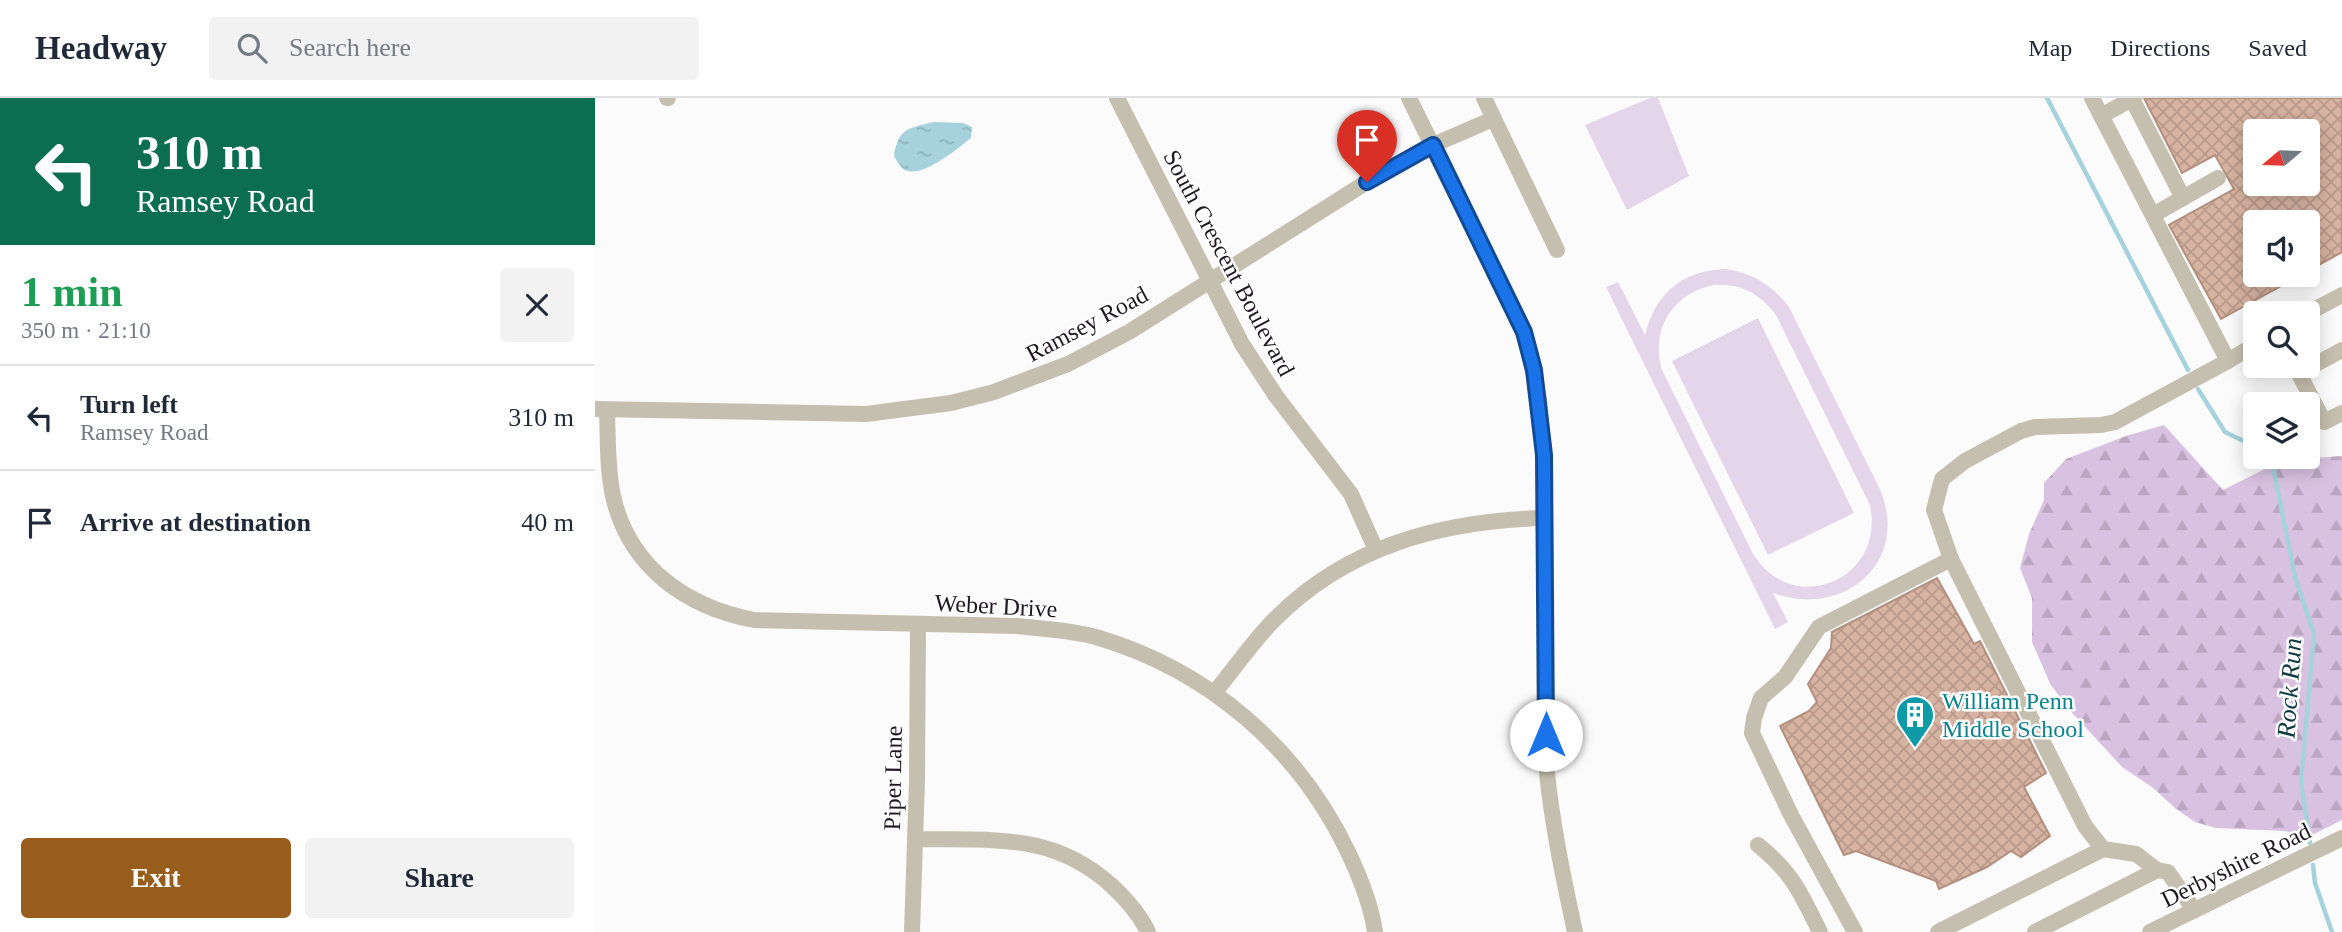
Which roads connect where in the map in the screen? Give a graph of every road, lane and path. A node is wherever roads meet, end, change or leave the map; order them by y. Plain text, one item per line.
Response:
1 (1117, 98) edge
2 (1409, 98) edge
3 (1484, 98) edge
4 (2092, 98) edge
5 (2133, 99) edge
6 (2101, 116) junction
7 (1493, 119) junction
8 (1433, 145) junction
9 (2218, 178) dead end
10 (2183, 198) junction
11 (2153, 215) junction
12 (1557, 250) dead end
13 (1210, 281) junction
14 (2342, 295) edge
15 (2320, 307) edge
16 (2342, 351) edge
17 (2243, 352) edge
18 (2320, 360) edge
19 (2228, 361) junction
20 (2302, 378) edge
21 (601, 409) edge
22 (2342, 413) edge
23 (1544, 518) junction
24 (1376, 550) junction
25 (1951, 559) junction
26 (918, 625) junction
27 (1215, 692) junction
28 (2342, 838) edge
29 (915, 839) junction
30 (1758, 845) dead end
31 (2102, 849) junction
32 (2157, 870) junction
33 (2195, 910) junction
34 (912, 932) edge
35 (1148, 932) edge
36 (1375, 932) edge
37 (1575, 932) edge
38 (1820, 932) edge
39 (1855, 932) edge
40 (1938, 932) edge
41 (2035, 932) edge
42 (2150, 932) edge

1 - 13 street, South Crescent Boulevard
2 - 8 street
3 - 7 street
4 - 6 street
5 - 6 street
5 - 10 street
6 - 11 street
7 - 8 street, Ramsey Road
7 - 12 street
8 - 13 street, Ramsey Road
8 - 23 street
9 - 10 street
10 - 11 street
11 - 19 street
13 - 21 street, Ramsey Road
13 - 24 street, South Crescent Boulevard
14 - 15 street
16 - 18 street
17 - 19 street
19 - 25 street
20 - 22 street
21 - 26 street, Weber Drive
23 - 24 street
23 - 37 street
24 - 27 street
25 - 31 street
25 - 39 street
26 - 27 street, Weber Drive
26 - 29 street, Piper Lane
27 - 36 street, Weber Drive
28 - 33 street, Derbyshire Road
29 - 34 street, Piper Lane
29 - 35 street
30 - 38 street
31 - 32 street
31 - 40 street
32 - 33 street
32 - 41 street
33 - 42 street, Derbyshire Road

